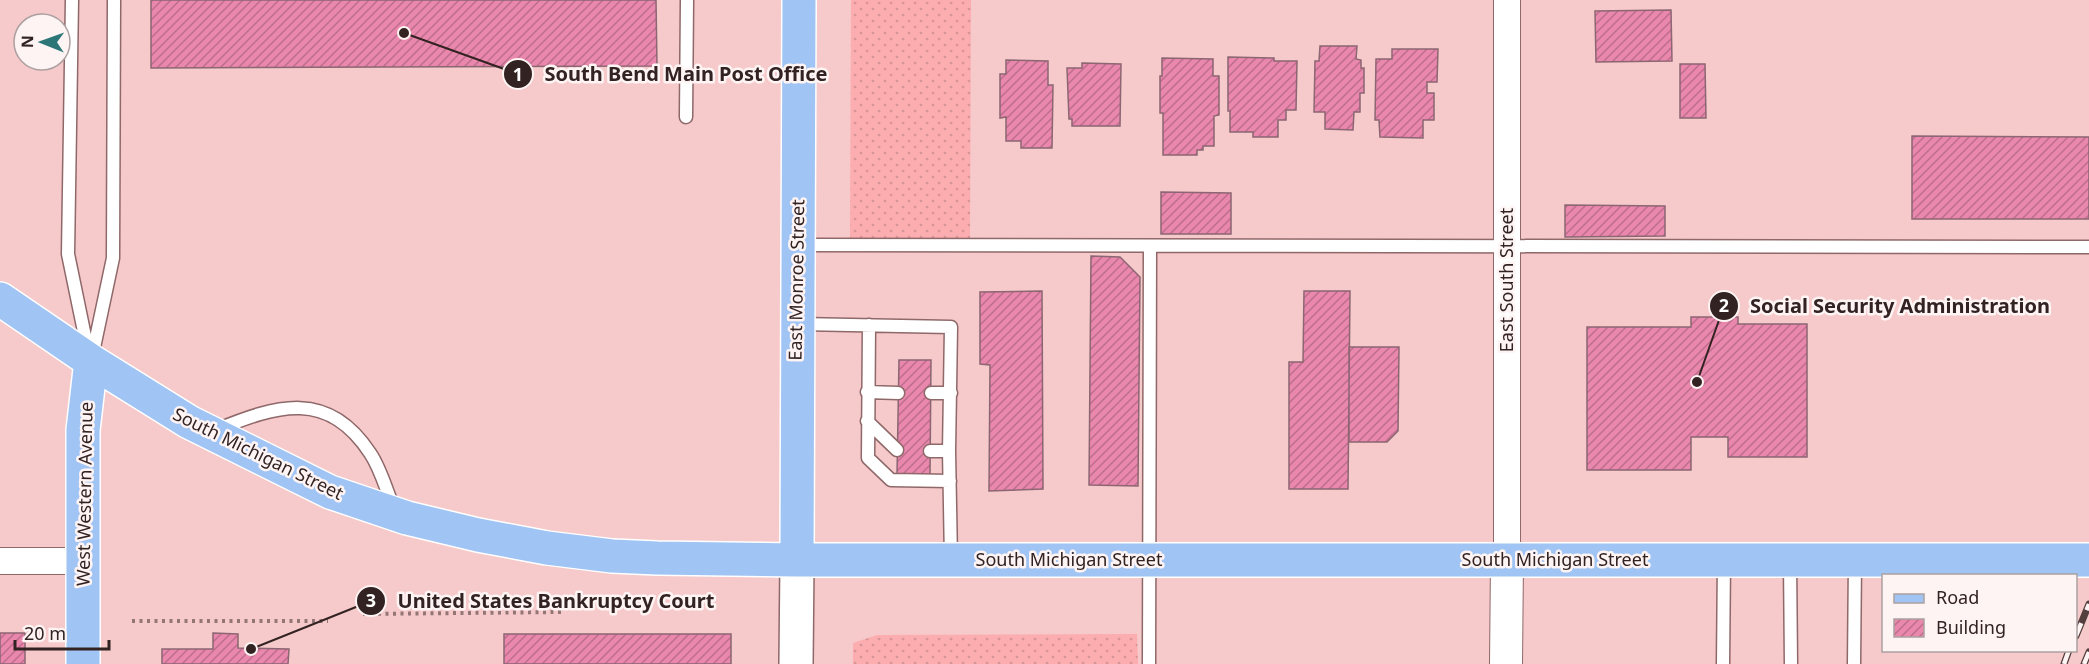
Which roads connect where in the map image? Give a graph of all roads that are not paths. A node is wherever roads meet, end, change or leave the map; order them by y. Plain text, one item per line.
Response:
1 (72, 0) edge
2 (114, 0) edge
3 (687, 0) edge
4 (799, 0) edge
5 (1507, 0) edge
6 (686, 117) dead end
7 (798, 245) junction
8 (1150, 246) junction
9 (1507, 246) junction
10 (2089, 247) edge
11 (0, 299) edge
12 (796, 324) junction
13 (869, 325) junction
14 (91, 361) junction
15 (867, 392) junction
16 (898, 393) dead end
17 (931, 393) dead end
18 (951, 393) junction
19 (867, 421) junction
20 (209, 432) junction
21 (897, 450) dead end
22 (930, 451) dead end
23 (949, 451) junction
24 (950, 481) junction
25 (397, 514) junction
26 (797, 560) junction
27 (951, 560) junction
28 (1149, 560) junction
29 (1508, 560) junction
30 (1724, 560) junction
31 (1790, 560) junction
32 (1855, 560) junction
33 (2089, 560) edge
34 (0, 561) edge
35 (83, 561) junction
36 (83, 664) edge
37 (796, 664) edge
38 (1149, 664) edge
39 (1506, 664) edge
40 (1723, 664) edge
41 (1791, 664) edge
42 (1854, 664) edge

1 - 14 lane
2 - 14 lane
3 - 6 lane
4 - 7 main road, East Monroe Street
5 - 9 street, East South Street
7 - 8 lane
7 - 12 main road, East Monroe Street
8 - 9 lane
8 - 28 lane
9 - 10 lane
9 - 29 street, East South Street
11 - 14 main road, South Michigan Street
12 - 13 lane
12 - 26 main road, East Monroe Street
13 - 15 lane
13 - 18 lane
14 - 20 main road, South Michigan Street
14 - 35 main road, West Western Avenue
15 - 16 lane
15 - 19 lane
17 - 18 lane
18 - 23 lane
19 - 21 lane
19 - 24 lane
20 - 25 main road, South Michigan Street
20 - 25 lane
22 - 23 lane
23 - 24 lane
24 - 27 lane
25 - 26 main road, South Michigan Street
26 - 27 main road, South Michigan Street
26 - 37 main road
27 - 28 main road, South Michigan Street
28 - 29 main road, South Michigan Street
28 - 38 lane
29 - 30 main road, South Michigan Street
29 - 39 street
30 - 31 main road, South Michigan Street
30 - 40 lane
31 - 32 main road, South Michigan Street
31 - 41 lane
32 - 33 main road, South Michigan Street
32 - 42 lane
34 - 35 street
35 - 36 main road, West Western Avenue

